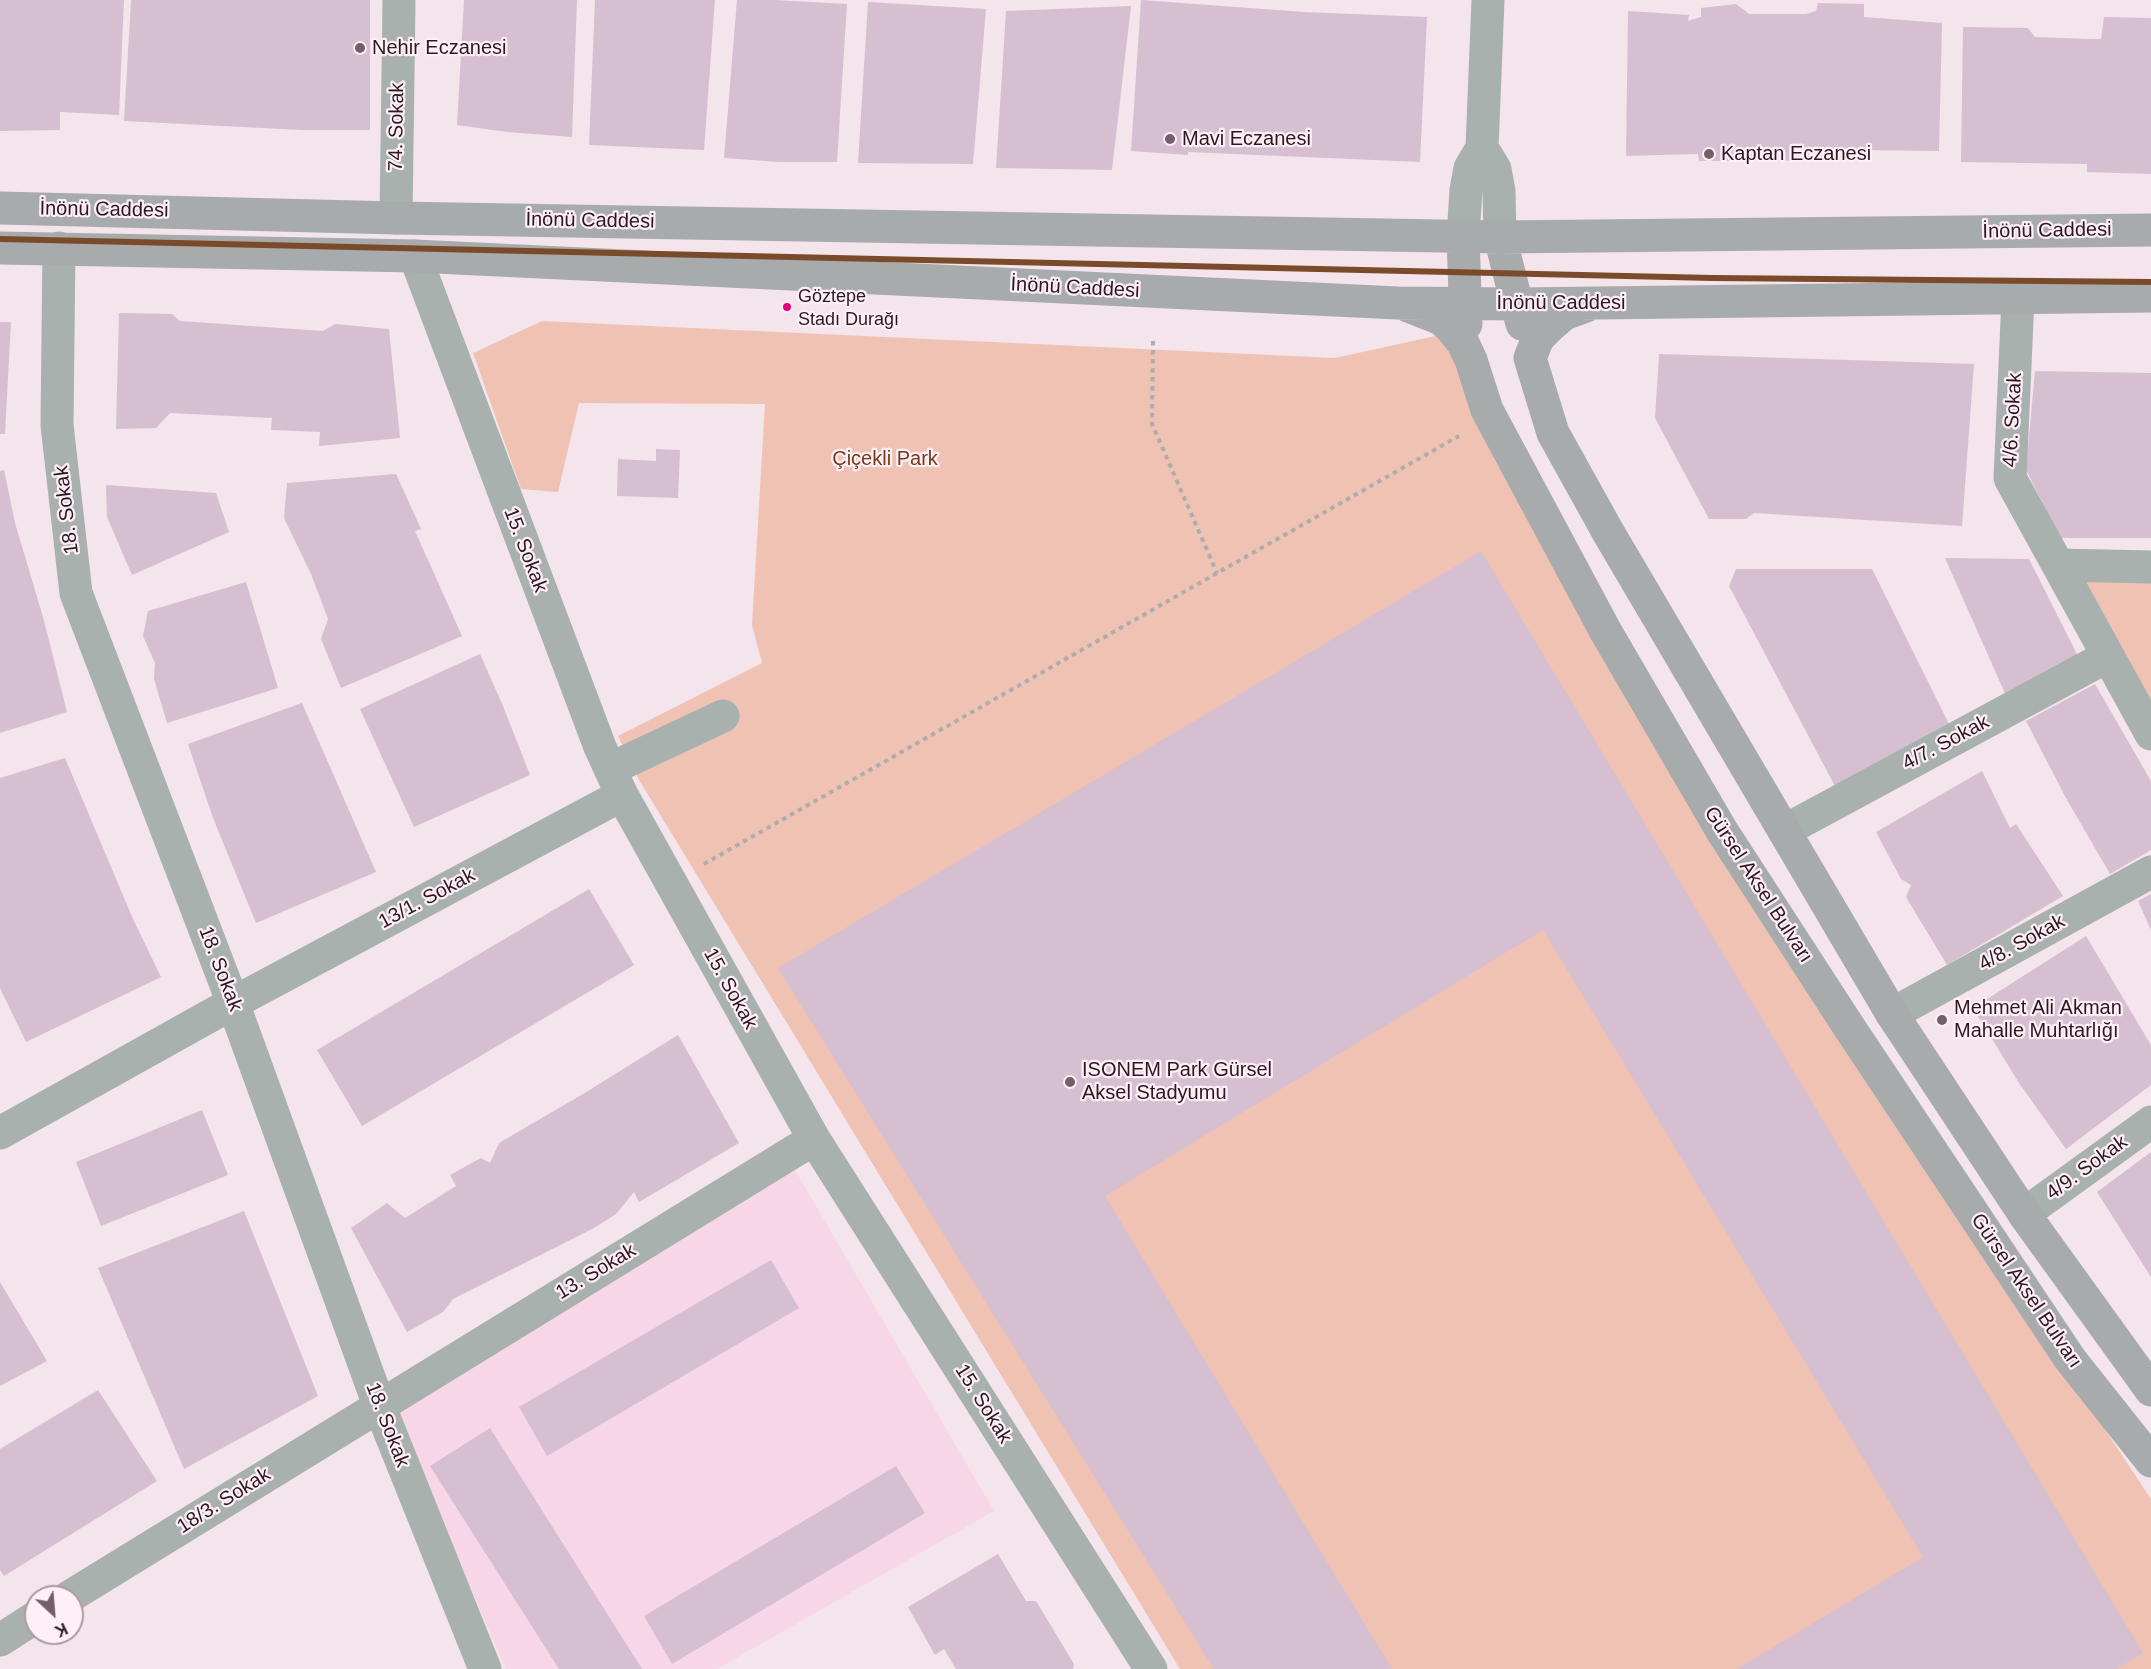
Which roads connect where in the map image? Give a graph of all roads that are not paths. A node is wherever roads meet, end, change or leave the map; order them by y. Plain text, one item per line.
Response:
1 (399, 0) edge
2 (1488, 0) edge
3 (1482, 148) junction
4 (0, 208) edge
5 (396, 218) junction
6 (2151, 230) edge
7 (1463, 236) junction
8 (1500, 237) junction
9 (0, 248) edge
10 (59, 248) junction
11 (415, 256) junction
12 (2151, 296) edge
13 (2018, 298) junction
14 (1398, 303) junction
15 (1465, 303) junction
16 (1598, 303) junction
17 (1518, 304) junction
18 (1468, 354) junction
19 (1530, 358) junction
20 (2059, 565) junction
21 (2151, 567) edge
22 (2108, 656) junction
23 (723, 716) dead end
24 (2151, 734) edge
25 (616, 782) junction
26 (1784, 831) junction
27 (2151, 872) edge
28 (233, 1003) junction
29 (1892, 1014) junction
30 (2151, 1122) edge
31 (0, 1132) edge
32 (814, 1139) junction
33 (2024, 1214) junction
34 (2151, 1390) edge
35 (379, 1405) junction
36 (2151, 1461) edge
37 (84, 1588) edge
38 (24, 1625) edge
39 (0, 1640) edge
40 (485, 1669) edge
41 (1150, 1669) edge

1 - 5 street, 74. Sokak
2 - 3 street
3 - 7 street
3 - 8 street
4 - 5 main road, İnönü Caddesi
5 - 7 main road, İnönü Caddesi
6 - 8 main road, İnönü Caddesi
7 - 8 main road, İnönü Caddesi
7 - 15 main road
7 - 17 main road
8 - 17 main road, Gürsel Aksel Bulvarı
9 - 10 main road, İnönü Caddesi
10 - 11 main road, İnönü Caddesi
10 - 28 street, 18. Sokak
11 - 14 main road, İnönü Caddesi
11 - 25 street, 15. Sokak
12 - 13 main road, İnönü Caddesi
13 - 16 main road, İnönü Caddesi
13 - 20 street, 4/6. Sokak
14 - 15 main road, İnönü Caddesi
14 - 18 main road, Gürsel Aksel Bulvarı
15 - 17 main road, İnönü Caddesi
15 - 18 main road
16 - 17 main road, İnönü Caddesi
16 - 19 main road
17 - 19 main road, Gürsel Aksel Bulvarı
18 - 36 main road, Gürsel Aksel Bulvarı
19 - 26 main road, Gürsel Aksel Bulvarı
20 - 21 street
20 - 22 street, 4/6. Sokak
22 - 24 street, 4/6. Sokak
22 - 26 street, 4/7. Sokak
23 - 25 street, 13/1. Sokak
25 - 28 street, 13/1. Sokak
25 - 32 street, 15. Sokak
26 - 29 main road, Gürsel Aksel Bulvarı
27 - 29 street, 4/8. Sokak
28 - 31 street
28 - 35 street, 18. Sokak
29 - 33 main road, Gürsel Aksel Bulvarı
30 - 33 street, 4/9. Sokak
32 - 35 street, 13. Sokak
32 - 41 street, 15. Sokak
33 - 34 main road, Gürsel Aksel Bulvarı
35 - 37 street, 18/3. Sokak
35 - 40 street, 18. Sokak
38 - 39 street

